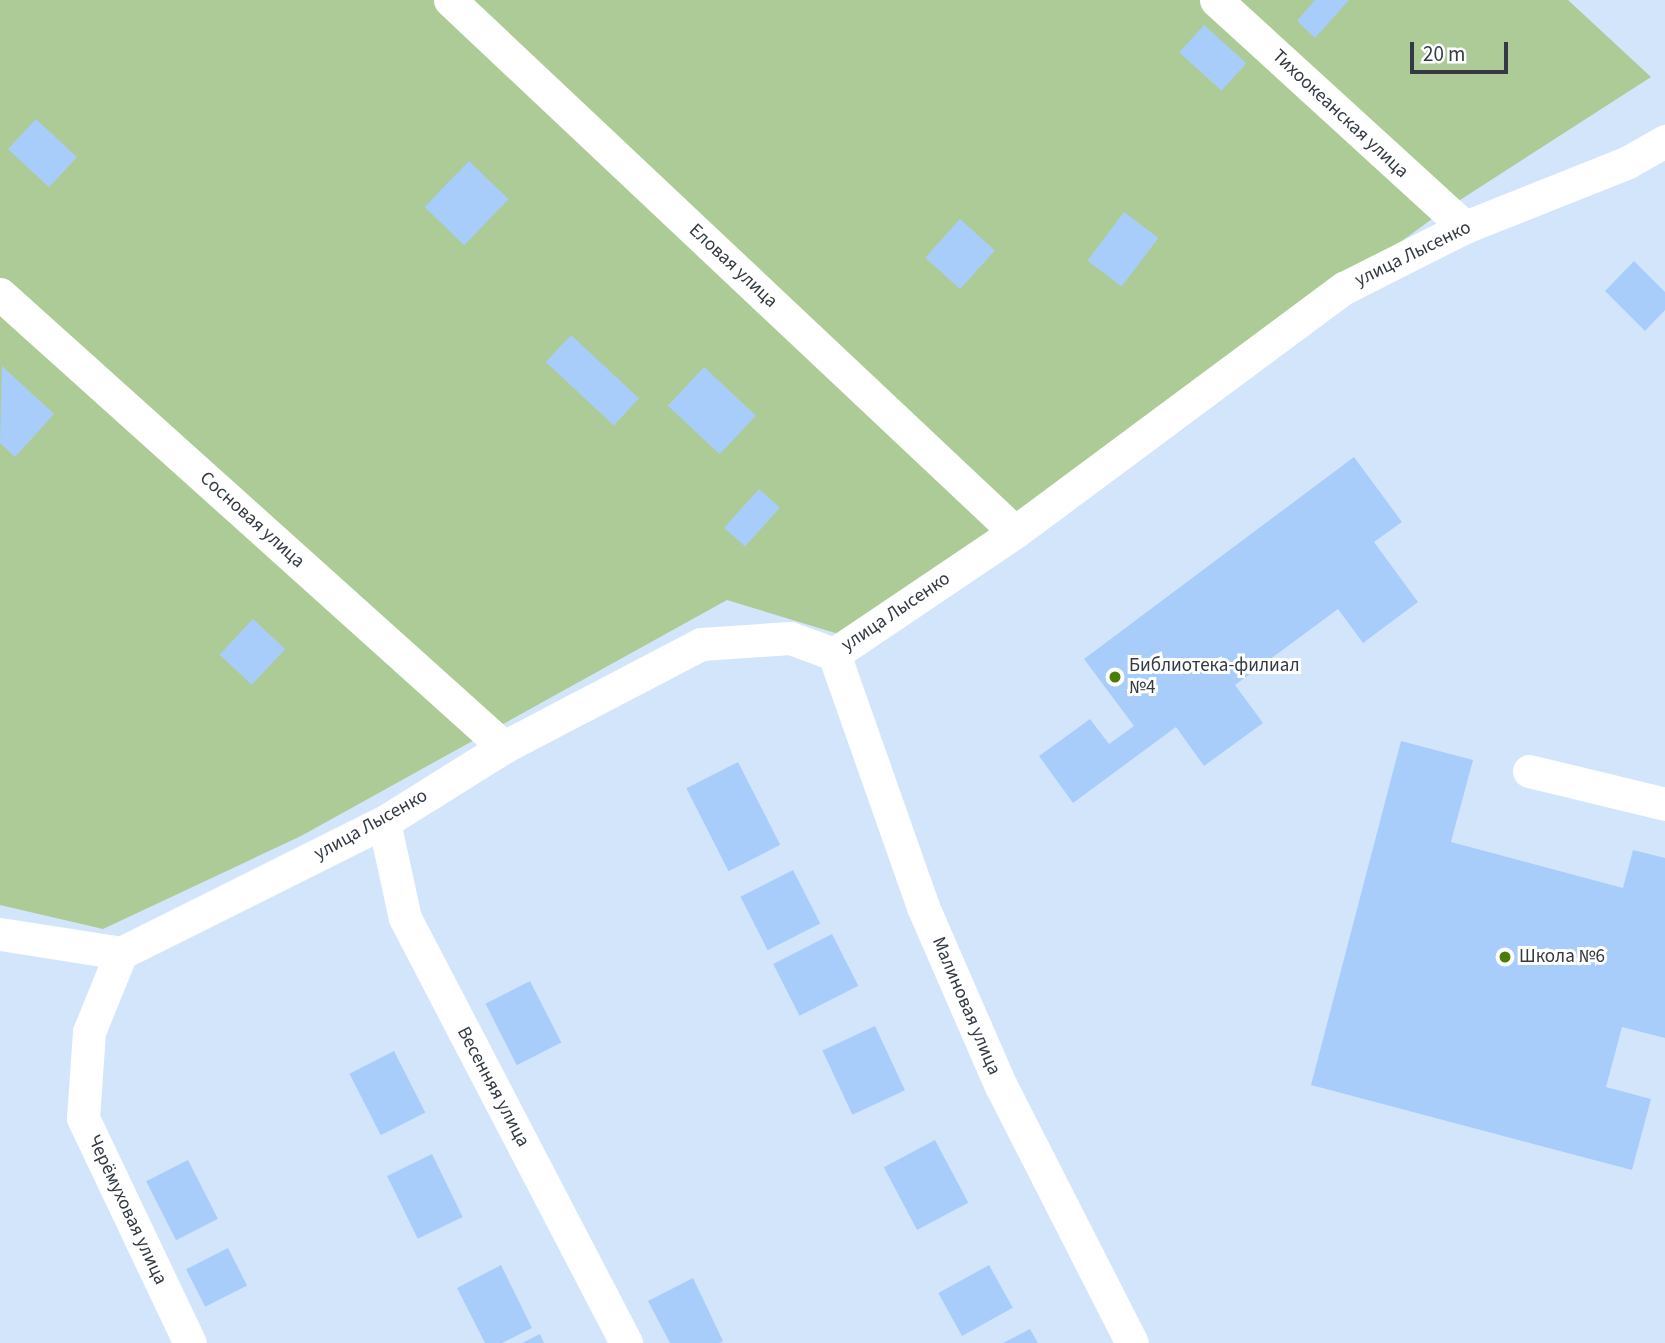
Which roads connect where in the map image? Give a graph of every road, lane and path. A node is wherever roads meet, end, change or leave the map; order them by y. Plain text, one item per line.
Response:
1 (450, 0) edge
2 (1216, 0) edge
3 (1662, 149) edge
4 (1465, 227) junction
5 (0, 294) edge
6 (1015, 532) junction
7 (834, 654) junction
8 (504, 747) junction
9 (1529, 771) dead end
10 (1665, 804) edge
11 (384, 822) junction
12 (0, 934) edge
13 (121, 953) junction
14 (190, 1343) edge
15 (626, 1343) edge
16 (1132, 1343) edge

1 - 6 street, Еловая улица
2 - 4 street, Тихоокеанская улица
3 - 4 street, улица Лысенко
4 - 6 street, улица Лысенко
5 - 8 street, Сосновая улица
6 - 7 street, улица Лысенко
7 - 8 street, улица Лысенко
7 - 16 street, Малиновая улица
8 - 11 street, улица Лысенко
9 - 10 street
11 - 13 street, улица Лысенко
11 - 15 street, Весенняя улица
12 - 13 street
13 - 14 street, Черёмуховая улица

